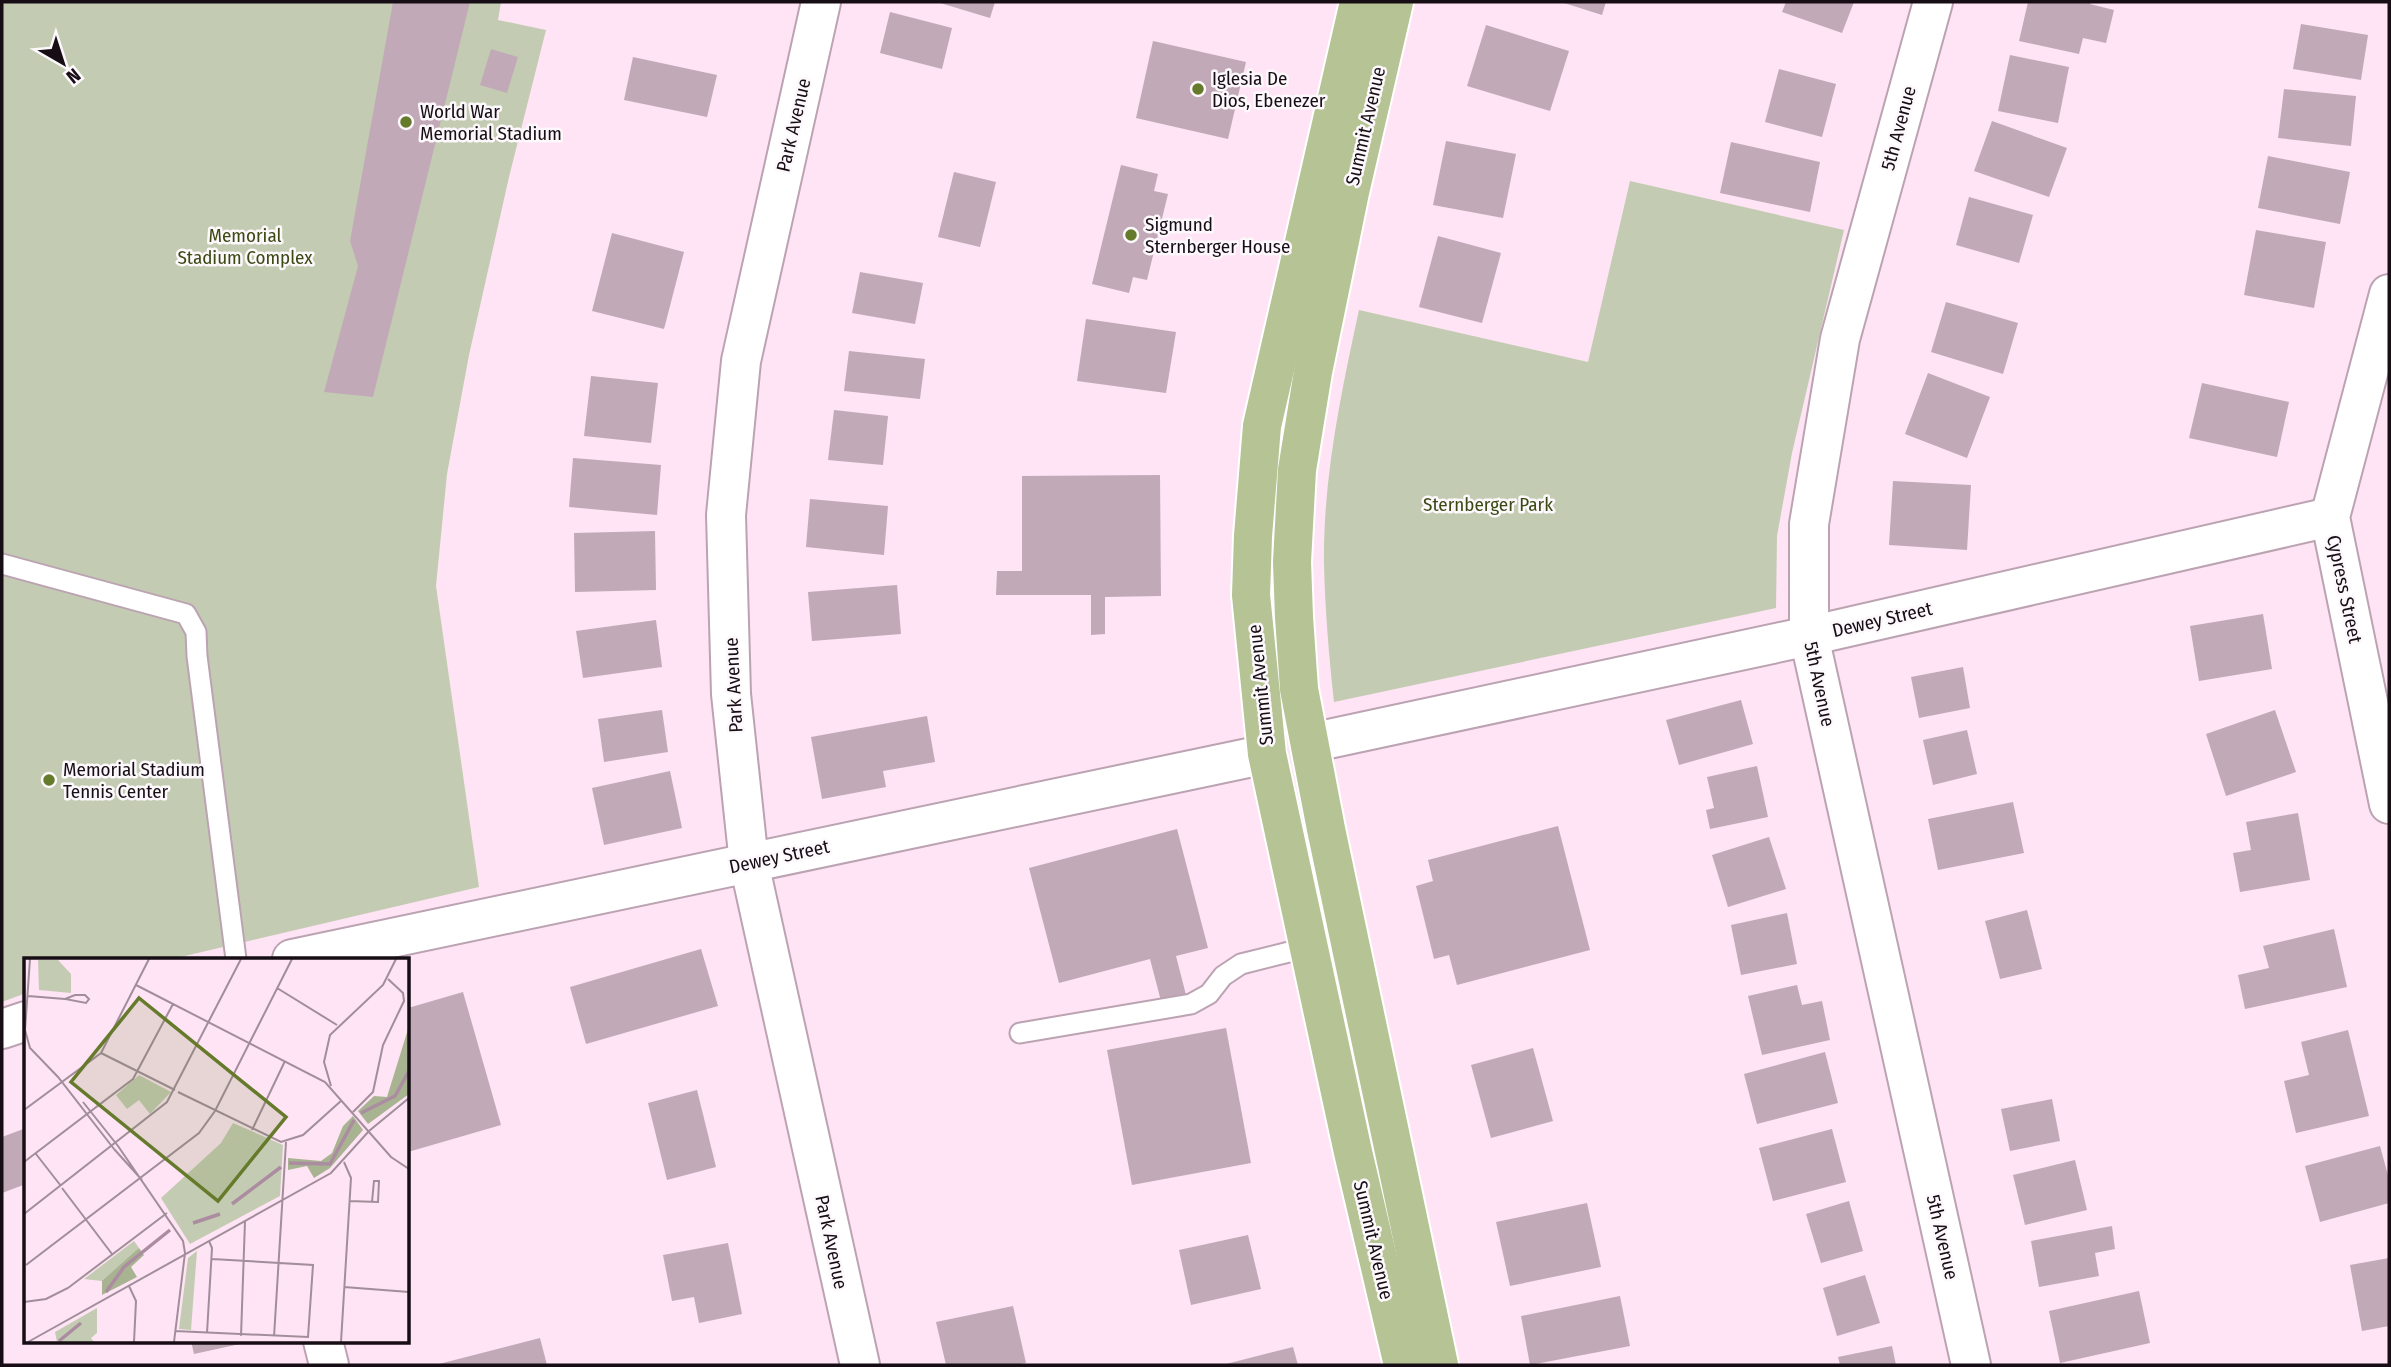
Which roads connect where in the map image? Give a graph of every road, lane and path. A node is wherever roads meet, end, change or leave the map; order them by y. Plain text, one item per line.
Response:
1 (821, 2) edge
2 (1359, 2) edge
3 (1394, 2) edge
4 (1933, 2) edge
5 (2389, 294) edge
6 (2330, 517) junction
7 (2, 564) edge
8 (1809, 636) junction
9 (1310, 743) junction
10 (1267, 754) junction
11 (2389, 804) edge
12 (749, 863) junction
13 (1309, 947) junction
14 (236, 958) edge
15 (297, 958) edge
16 (24, 1022) edge
17 (2, 1029) edge
18 (1020, 1033) dead end
19 (323, 1342) edge
20 (329, 1365) edge
21 (860, 1365) edge
22 (1403, 1365) edge
23 (1439, 1365) edge
24 (1971, 1365) edge

1 - 12 street, Park Avenue
2 - 10 main road, Summit Avenue
3 - 9 main road, Summit Avenue
4 - 8 street, 5th Avenue
5 - 6 street, Cypress Street
6 - 8 street, Dewey Street
6 - 11 street, Cypress Street
7 - 14 lane
8 - 9 street, Dewey Street
8 - 24 street, 5th Avenue
9 - 23 main road, Summit Avenue
10 - 12 street, Dewey Street
10 - 13 main road, Summit Avenue
12 - 15 street, Dewey Street
12 - 21 street, Park Avenue
13 - 18 lane
13 - 22 main road, Summit Avenue
16 - 17 street
19 - 20 street

